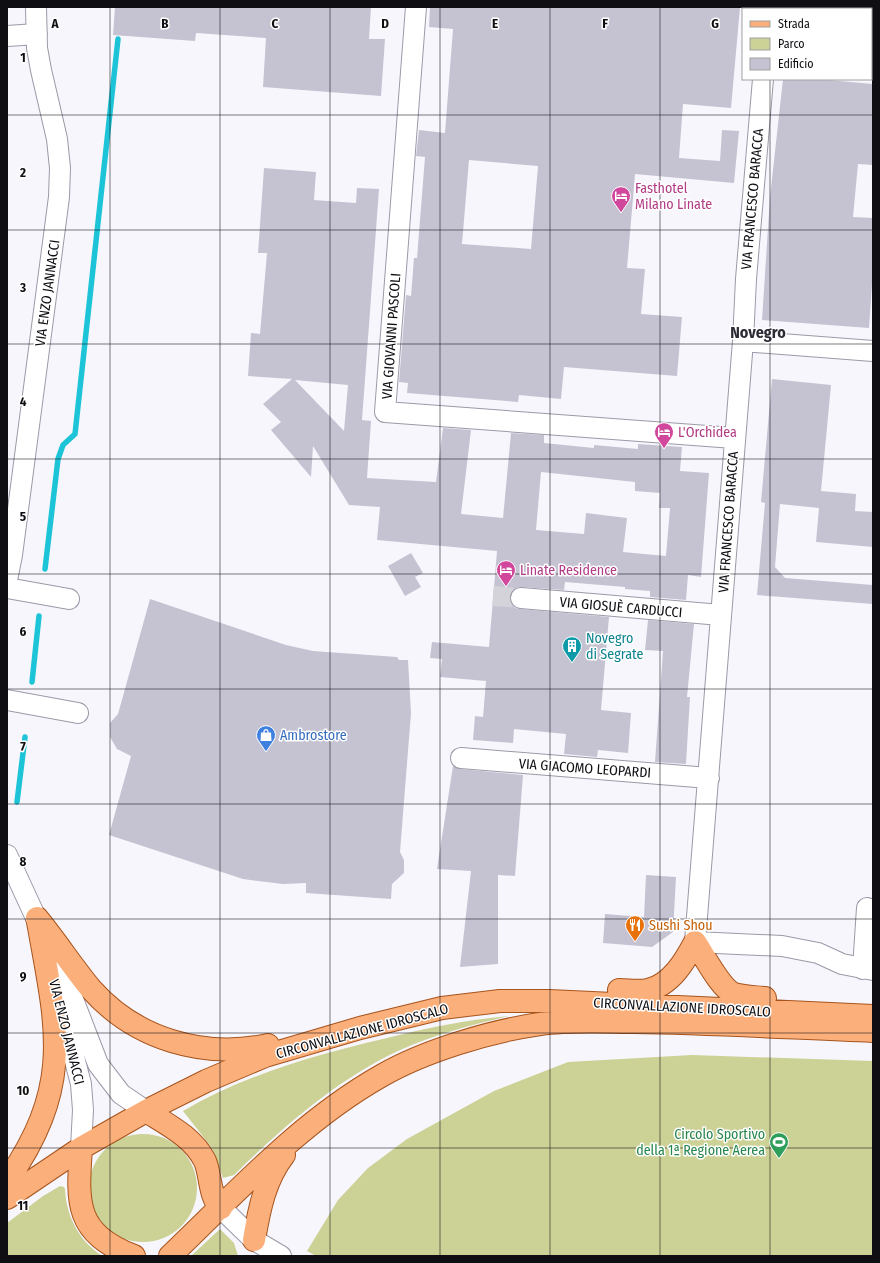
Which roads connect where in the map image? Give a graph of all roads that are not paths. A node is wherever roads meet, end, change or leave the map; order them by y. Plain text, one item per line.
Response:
1 (36, 7) edge
2 (416, 7) edge
3 (36, 34) junction
4 (7, 36) edge
5 (763, 80) edge
6 (743, 341) junction
7 (873, 351) edge
8 (734, 438) junction
9 (7, 580) edge
10 (7, 588) edge
11 (521, 598) tunnel mouth
12 (69, 599) dead end
13 (721, 615) junction
14 (7, 700) edge
15 (7, 717) edge
16 (461, 758) dead end
17 (709, 778) junction
18 (7, 855) edge
19 (867, 908) dead end
20 (37, 918) junction
21 (869, 932) edge
22 (695, 942) junction
23 (868, 969) edge
24 (500, 1001) junction
25 (871, 1021) edge
26 (360, 1028) junction
27 (146, 1111) junction
28 (306, 1127) junction
29 (80, 1148) junction
30 (7, 1181) edge
31 (7, 1198) edge
32 (221, 1208) junction
33 (253, 1248) edge
34 (134, 1256) edge
35 (170, 1256) edge
36 (281, 1256) edge

1 - 3 street, VIA ENZO JANNACCI
2 - 8 street, VIA GIOVANNI PASCOLI
3 - 4 street
3 - 9 street, VIA ENZO JANNACCI
5 - 6 street, VIA FRANCESCO BARACCA
6 - 7 street
6 - 8 street, VIA FRANCESCO BARACCA
8 - 13 street, VIA FRANCESCO BARACCA
10 - 12 street
11 - 13 street, VIA GIOSUÈ CARDUCCI
13 - 17 street, VIA FRANCESCO BARACCA
14 - 15 street
16 - 17 street, VIA GIACOMO LEOPARDI
17 - 22 street, VIA FRANCESCO BARACCA
18 - 20 street, VIA ENZO JANNACCI
19 - 21 street
20 - 26 main road
20 - 27 street, VIA ENZO JANNACCI
20 - 29 street, VIA ENZO JANNACCI
20 - 30 main road
21 - 23 street
22 - 23 street
22 - 24 main road
22 - 25 main road
24 - 25 main road, CIRCONVALLAZIONE IDROSCALO
24 - 26 main road, CIRCONVALLAZIONE IDROSCALO
25 - 28 main road, CIRCONVALLAZIONE IDROSCALO
26 - 27 main road, CIRCONVALLAZIONE IDROSCALO
27 - 29 main road, CIRCONVALLAZIONE IDROSCALO
27 - 32 main road
28 - 32 main road, CIRCONVALLAZIONE IDROSCALO
28 - 33 main road
29 - 31 main road, CIRCONVALLAZIONE IDROSCALO
29 - 34 main road
32 - 33 street
32 - 35 main road, CIRCONVALLAZIONE IDROSCALO
33 - 36 street

